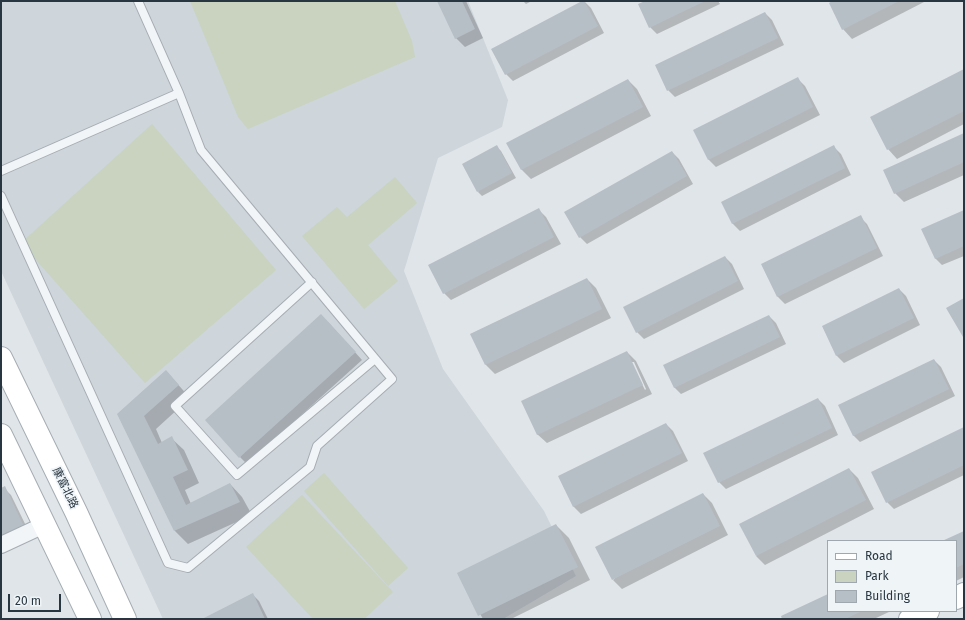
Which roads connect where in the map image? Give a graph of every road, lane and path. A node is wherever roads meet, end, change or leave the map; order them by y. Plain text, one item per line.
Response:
1 (138, 1) edge
2 (179, 93) junction
3 (1, 171) edge
4 (1, 196) edge
5 (312, 282) junction
6 (1, 358) edge
7 (375, 359) junction
8 (1, 435) edge
9 (76, 512) junction
10 (44, 524) junction
11 (1, 546) edge
12 (926, 612) edge
13 (79, 619) edge
14 (90, 619) edge
15 (125, 619) edge
16 (142, 619) edge
17 (910, 619) edge

1 - 2 lane
2 - 3 lane
2 - 5 lane
4 - 7 lane
5 - 7 lane
5 - 7 lane
6 - 9 main road, 康富北路
8 - 10 main road
9 - 15 main road, 康富北路
9 - 16 main road
10 - 11 street
10 - 13 main road
10 - 14 main road
12 - 17 main road

